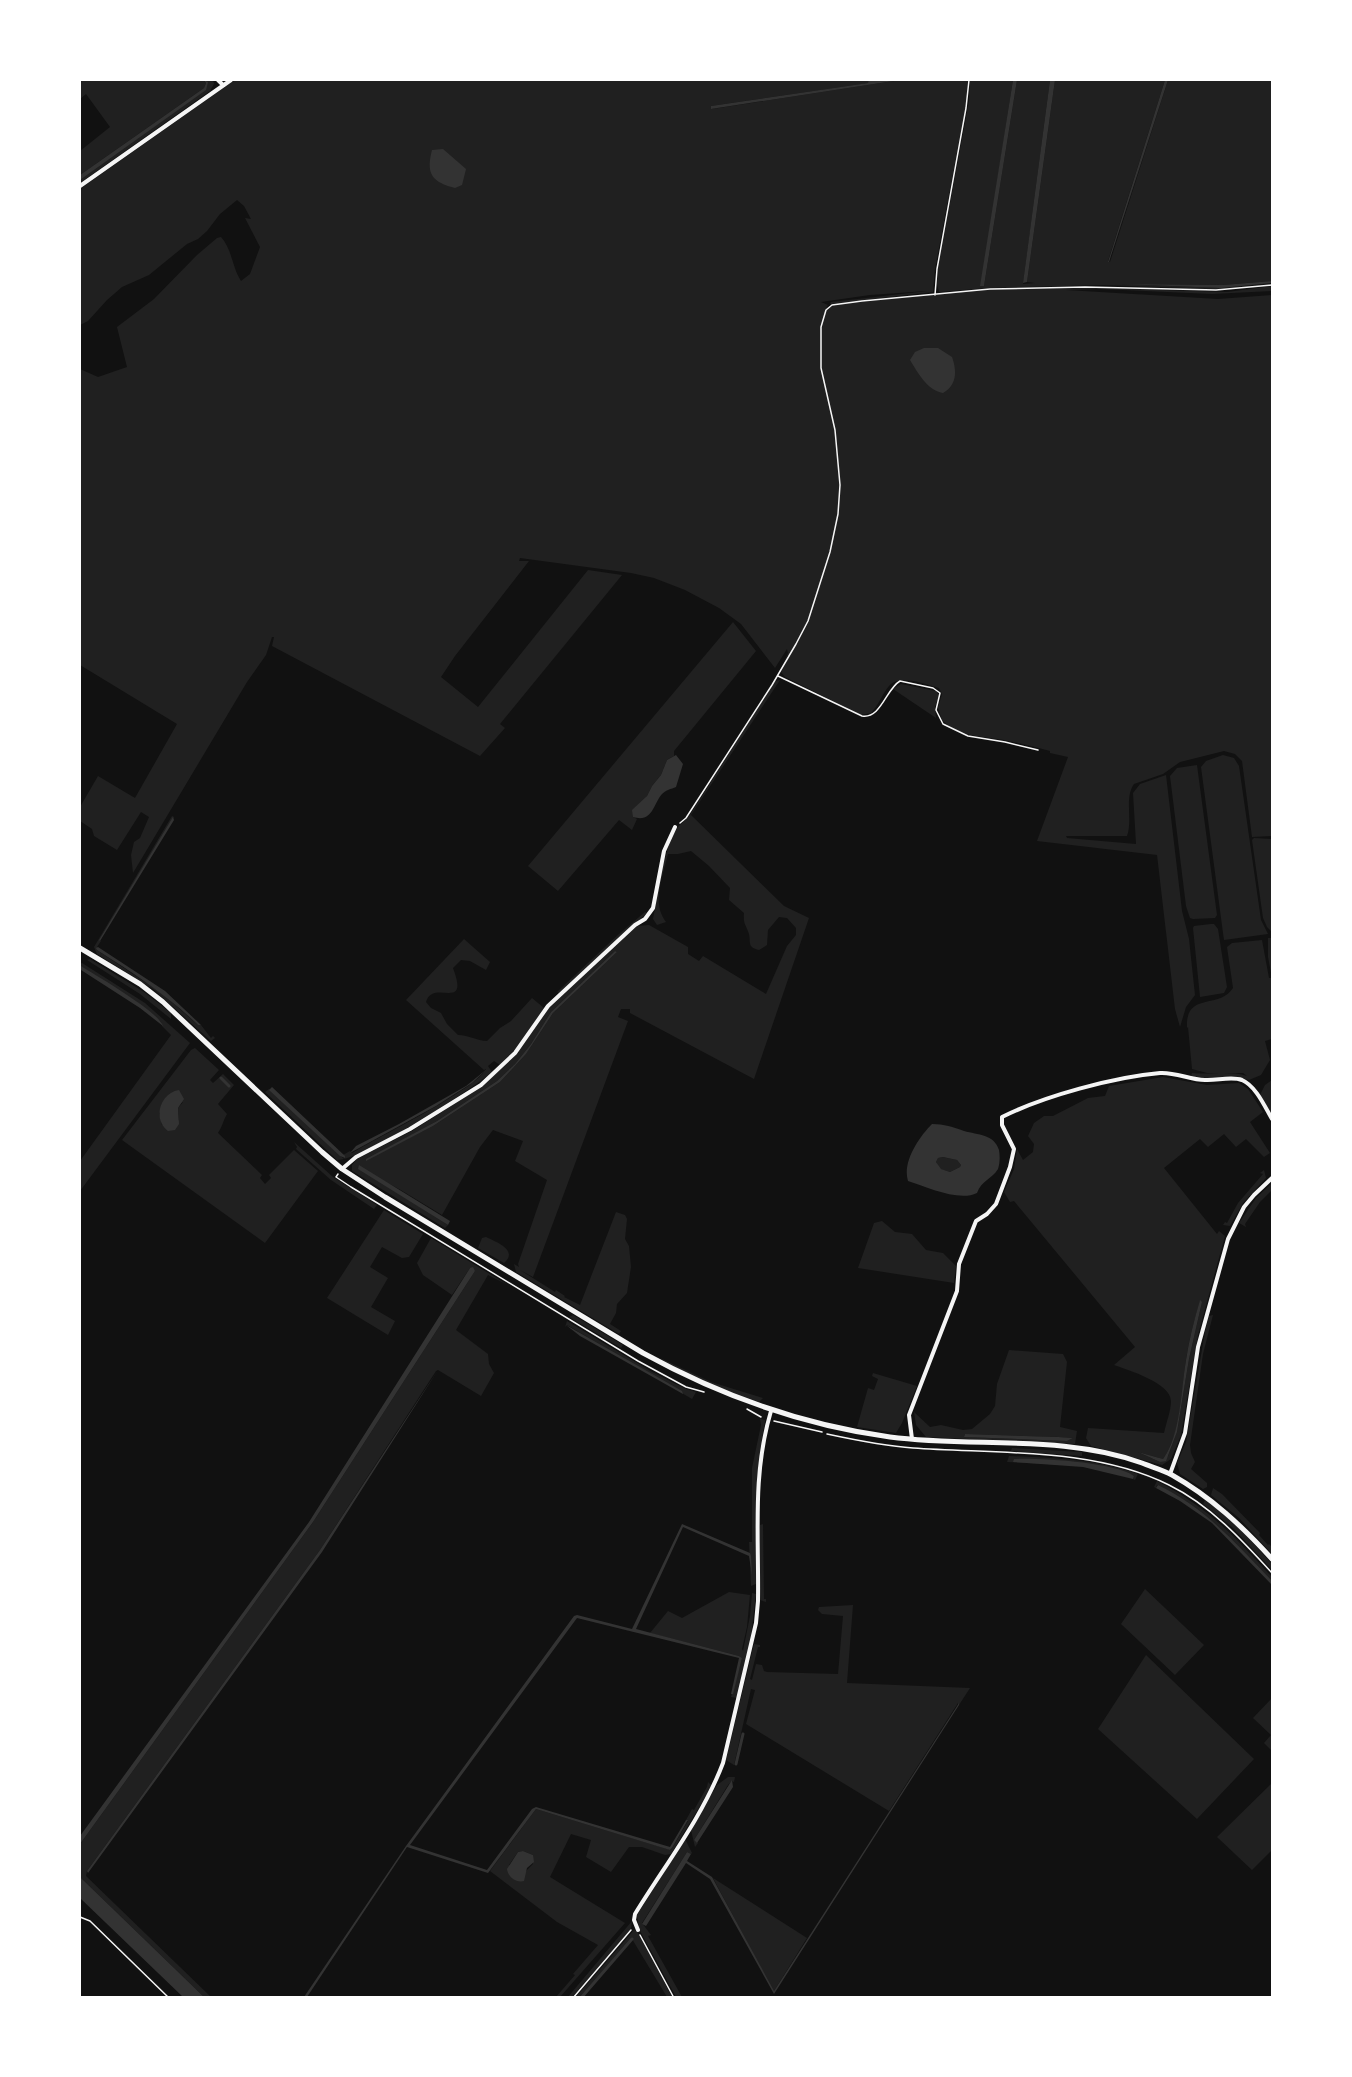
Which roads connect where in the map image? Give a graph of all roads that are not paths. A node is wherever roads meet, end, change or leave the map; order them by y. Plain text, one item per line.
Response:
1 (218, 80) edge
2 (231, 80) edge
3 (223, 85) junction
4 (80, 186) edge
5 (675, 827) road end
6 (80, 948) edge
7 (1272, 1119) edge
8 (342, 1168) junction
9 (1272, 1178) edge
10 (771, 1411) junction
11 (912, 1439) junction
12 (1170, 1474) junction
13 (1272, 1559) edge
14 (638, 1930) road end

1 - 3 street
2 - 3 street
3 - 4 street
5 - 8 street
6 - 8 street
7 - 11 street
8 - 10 street
9 - 12 street
10 - 11 street
10 - 14 street
11 - 12 street
12 - 13 street

